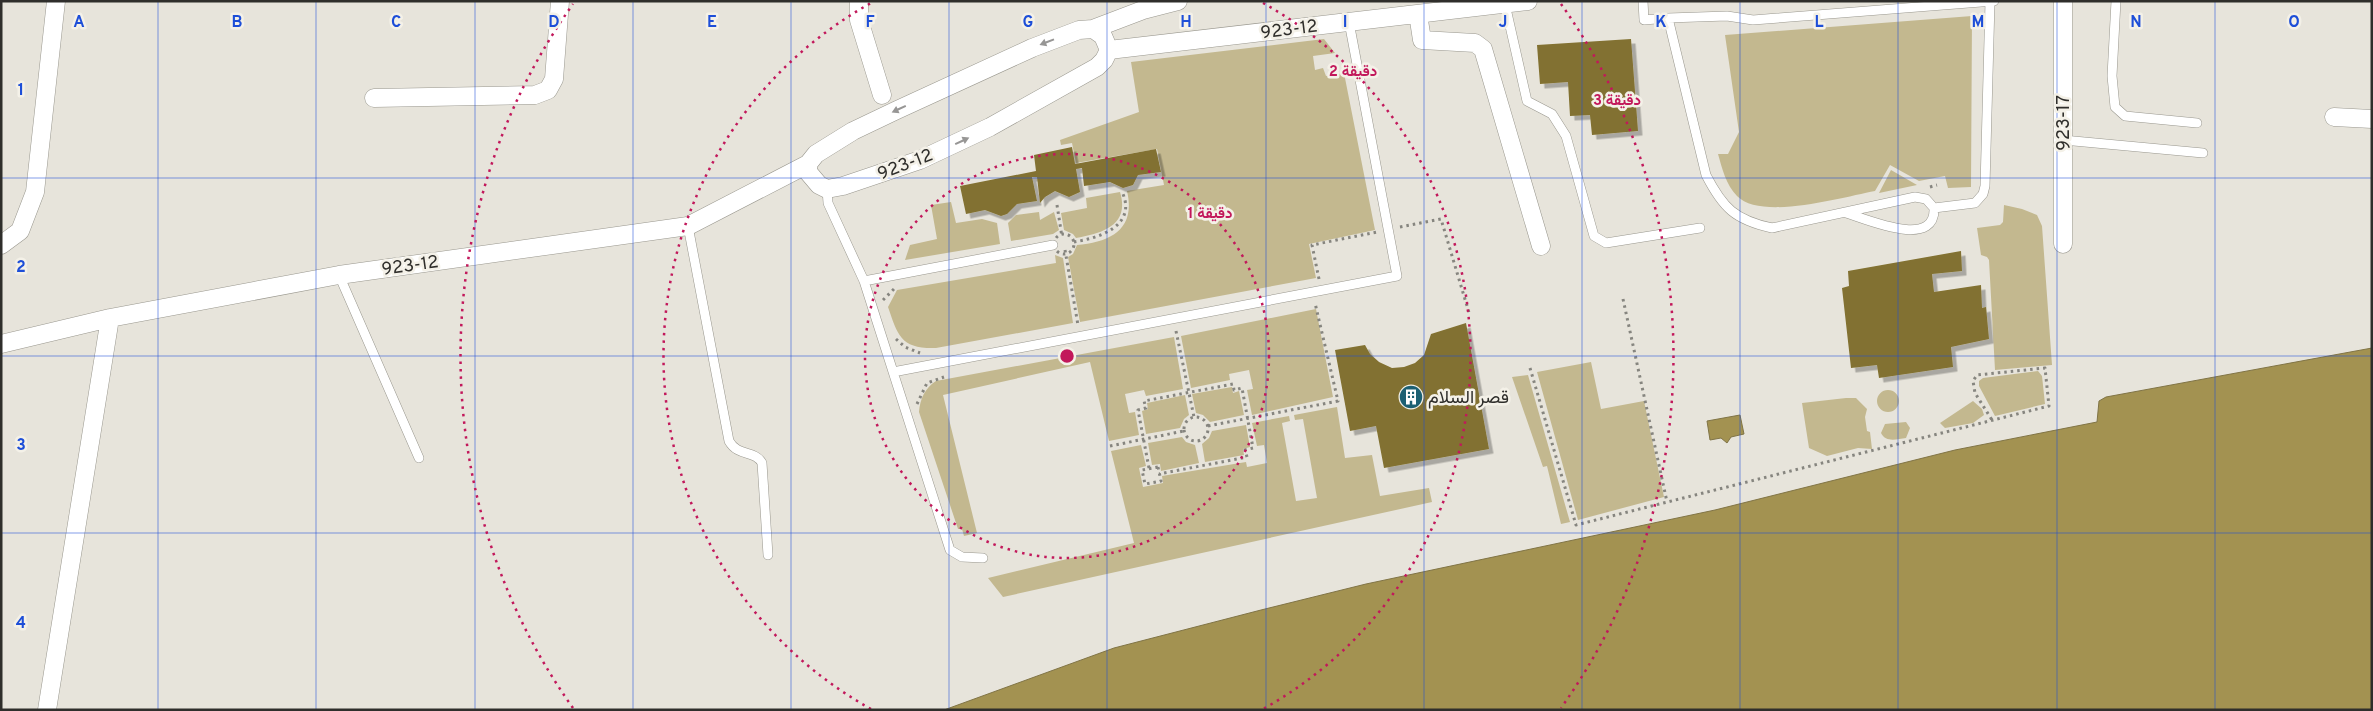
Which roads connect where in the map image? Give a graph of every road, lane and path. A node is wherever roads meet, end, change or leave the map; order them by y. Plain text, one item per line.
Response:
1 (56, 1) edge
2 (560, 1) edge
3 (859, 1) edge
4 (1178, 1) edge
5 (1528, 1) edge
6 (1643, 1) edge
7 (1994, 1) edge
8 (2063, 1) edge
9 (2116, 1) edge
10 (1990, 2) edge
11 (1505, 4) junction
12 (1418, 14) junction
13 (1668, 18) junction
14 (1349, 22) junction
15 (1093, 29) junction
16 (1109, 50) junction
17 (882, 95) dead end
18 (374, 98) dead end
19 (2334, 117) dead end
20 (2372, 120) edge
21 (2197, 123) dead end
22 (2063, 140) junction
23 (2203, 153) dead end
24 (808, 164) junction
25 (1937, 185) dead end
26 (1928, 187) dead end
27 (827, 189) junction
28 (1123, 194) dead end
29 (1057, 205) dead end
30 (1934, 208) junction
31 (1846, 213) junction
32 (1398, 218) dead end
33 (1376, 223) dead end
34 (688, 226) junction
35 (1700, 228) dead end
36 (1063, 241) dead end
37 (1074, 242) dead end
38 (1, 244) edge
39 (2063, 244) dead end
40 (1053, 245) dead end
41 (1541, 246) dead end
42 (1064, 247) dead end
43 (339, 275) junction
44 (864, 281) junction
45 (1310, 281) dead end
46 (897, 287) dead end
47 (1623, 299) dead end
48 (1307, 305) dead end
49 (885, 307) dead end
50 (1470, 316) dead end
51 (110, 318) junction
52 (1088, 323) dead end
53 (1078, 324) junction
54 (1069, 326) dead end
55 (1186, 329) dead end
56 (892, 330) dead end
57 (1176, 331) junction
58 (1167, 333) dead end
59 (1, 344) edge
60 (924, 353) dead end
61 (1530, 368) dead end
62 (893, 372) junction
63 (952, 375) dead end
64 (1189, 392) junction
65 (917, 409) dead end
66 (1194, 417) junction
67 (1248, 419) junction
68 (1992, 420) junction
69 (1208, 426) junction
70 (1184, 431) junction
71 (1144, 439) junction
72 (1110, 446) dead end
73 (419, 458) dead end
74 (1149, 468) junction
75 (1159, 474) junction
76 (1666, 502) junction
77 (768, 555) dead end
78 (983, 558) dead end
79 (47, 710) edge

1 - 38 street
2 - 18 street
3 - 17 street
4 - 15 street, 923-12
5 - 11 street, 923-12
6 - 13 lane
7 - 10 lane
8 - 22 street, 923-17
9 - 21 lane
10 - 13 lane
10 - 30 lane
11 - 12 street, 923-12
11 - 35 lane
12 - 14 street, 923-12
12 - 41 street
13 - 31 lane
14 - 16 street, 923-12
14 - 62 lane
15 - 16 street
15 -> 24 street, 923-12
27 -> 16 street, 923-12
19 - 20 street
22 - 23 lane
22 - 39 street, 923-17
24 - 27 street
24 - 34 street, 923-12
25 - 26 path
27 - 44 lane
28 - 37 path
29 - 36 path
30 - 31 lane
30 - 31 lane
32 - 50 path
33 - 45 path
34 - 43 street, 923-12
34 - 77 lane
40 - 44 lane
42 - 53 path
43 - 51 street, 923-12
43 - 73 lane
44 - 62 lane
46 - 49 path
47 - 76 path
48 - 67 path
51 - 59 street, 923-12
51 - 79 street
52 - 53 path
53 - 54 path
55 - 57 path
56 - 60 path
57 - 58 path
57 - 64 path
61 - 76 path
62 - 78 lane
63 - 65 path
64 - 66 path
64 - 67 path
64 - 71 path
66 - 69 path
66 - 70 path
67 - 69 path
67 - 75 path
68 - 68 path
68 - 76 path
69 - 70 path
70 - 71 path
71 - 72 path
71 - 74 path
74 - 75 path
74 - 75 path

